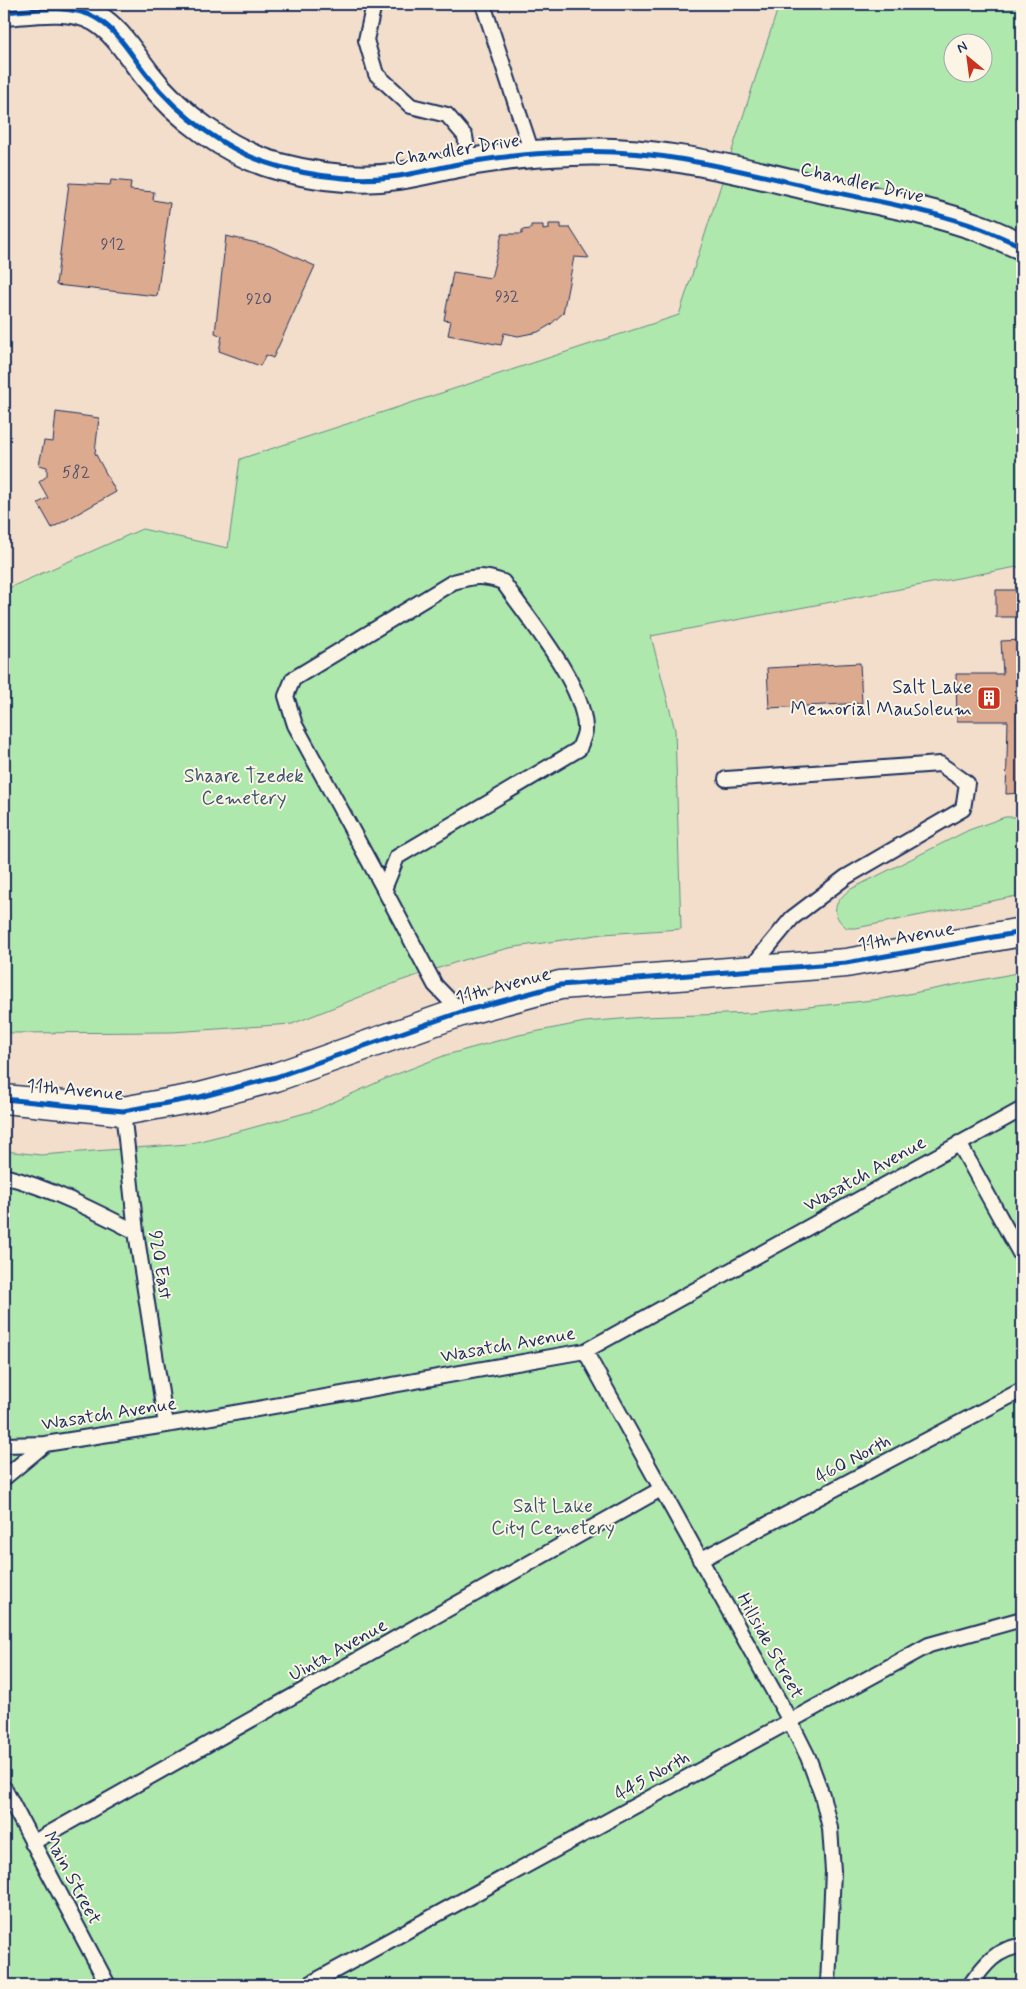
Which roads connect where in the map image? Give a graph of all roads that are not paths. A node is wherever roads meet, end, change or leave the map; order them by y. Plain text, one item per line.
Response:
1 (374, 4) edge
2 (483, 4) edge
3 (4, 12) edge
4 (532, 153) junction
5 (470, 162) junction
6 (1022, 246) edge
7 (726, 779) dead end
8 (384, 889) junction
9 (1022, 932) edge
10 (749, 970) junction
11 (461, 1012) junction
12 (4, 1099) edge
13 (1022, 1109) edge
14 (123, 1111) junction
15 (959, 1143) junction
16 (4, 1176) edge
17 (136, 1232) junction
18 (1022, 1257) edge
19 (585, 1351) junction
20 (1022, 1390) edge
21 (166, 1425) junction
22 (45, 1444) junction
23 (4, 1445) edge
24 (4, 1478) edge
25 (661, 1489) junction
26 (700, 1560) junction
27 (1022, 1619) edge
28 (790, 1722) junction
29 (4, 1788) edge
30 (32, 1843) junction
31 (1022, 1946) edge
32 (108, 1985) edge
33 (308, 1985) edge
34 (828, 1985) edge
35 (970, 1985) edge

1 - 5 lane
2 - 4 lane
3 - 5 street, Chandler Drive
4 - 5 street, Chandler Drive
4 - 6 street, Chandler Drive
7 - 10 lane
8 - 8 lane
8 - 11 lane
9 - 10 street, 11th Avenue
10 - 11 street, 11th Avenue
11 - 14 street, 11th Avenue
12 - 14 street, 11th Avenue
13 - 15 lane, Wasatch Avenue
14 - 17 lane, 920 East
15 - 18 lane
15 - 19 lane, Wasatch Avenue
16 - 17 lane
17 - 21 lane, 920 East
19 - 21 lane, Wasatch Avenue
19 - 25 lane, Hillside Street
20 - 26 lane, 460 North
21 - 22 lane, Wasatch Avenue
22 - 23 lane, Wasatch Avenue
22 - 24 lane
25 - 26 lane, Hillside Street
25 - 30 lane, Uinta Avenue
26 - 28 lane, Hillside Street
27 - 28 lane, 445 North
28 - 33 lane, 445 North
28 - 34 lane, Hillside Street
29 - 30 lane, Main Street
30 - 32 lane, Main Street
31 - 35 lane

